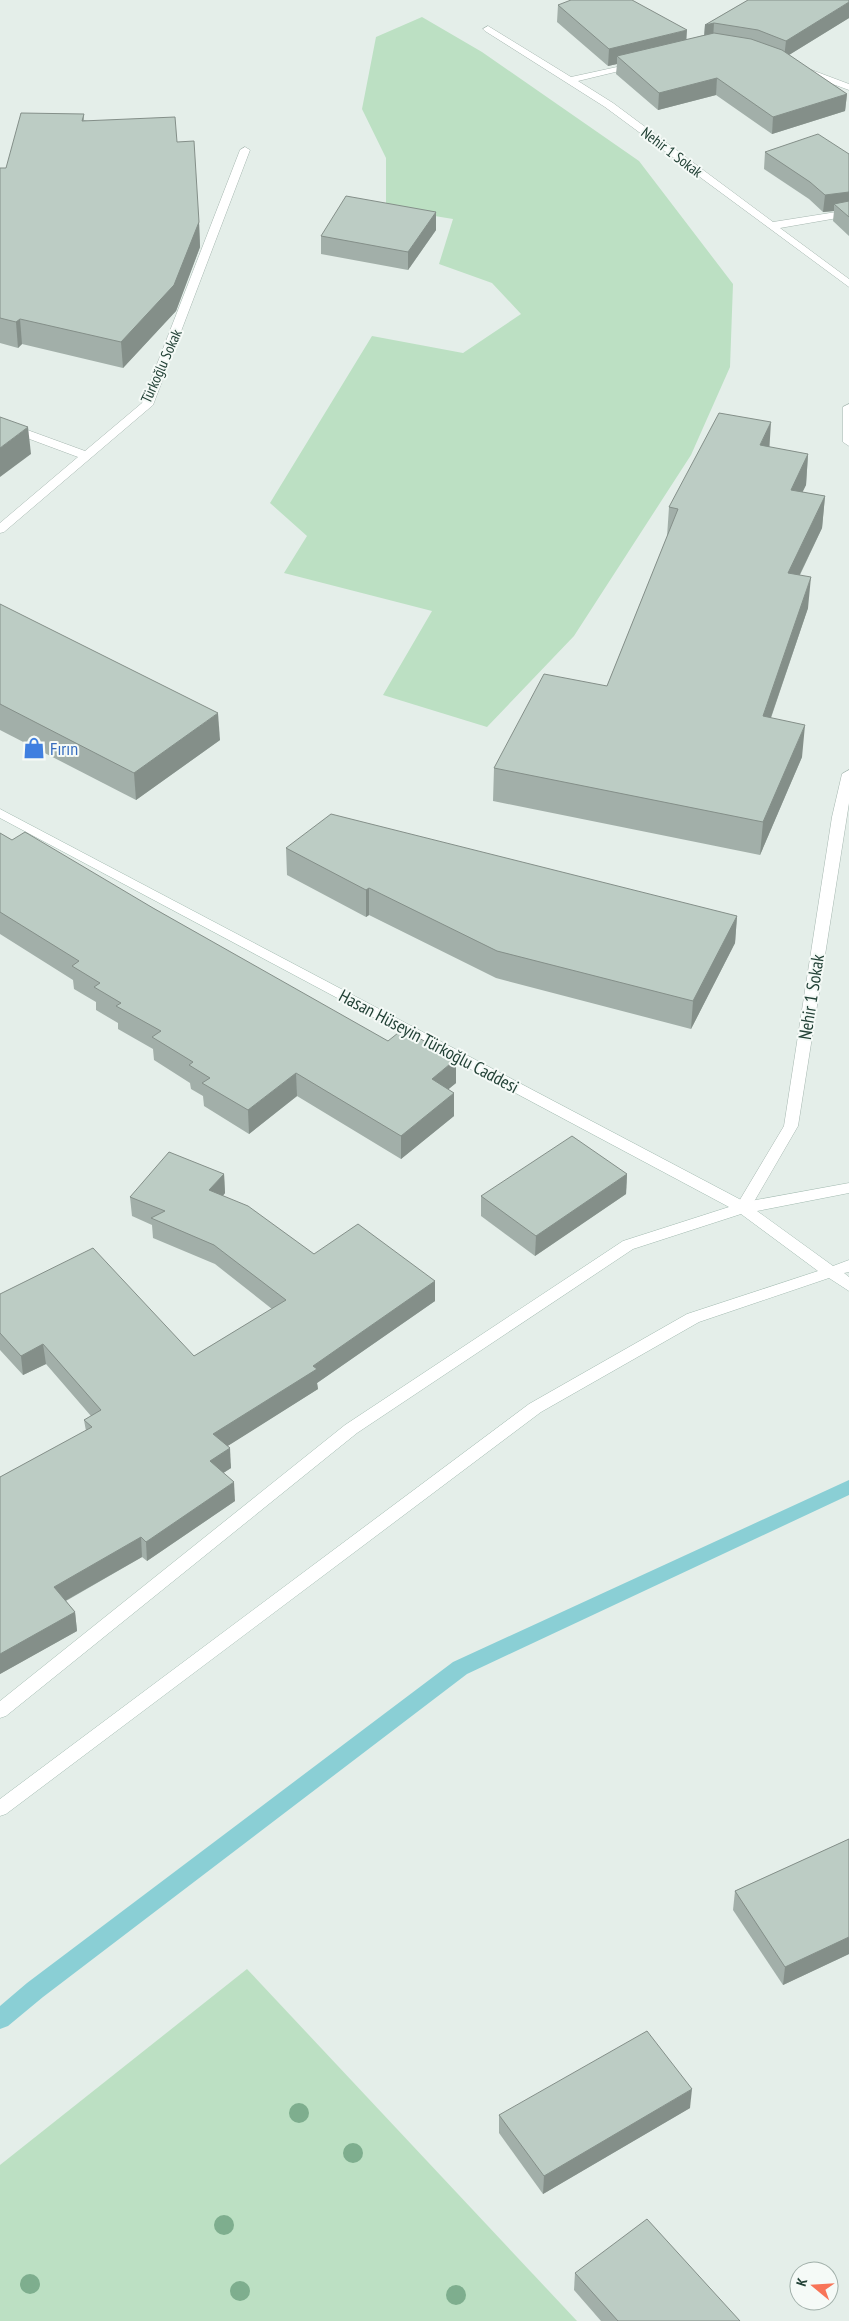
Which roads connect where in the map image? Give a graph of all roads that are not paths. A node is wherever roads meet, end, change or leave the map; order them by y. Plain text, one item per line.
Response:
1 (488, 29) dead end
2 (646, 62) edge
3 (787, 64) edge
4 (849, 74) edge
5 (569, 80) junction
6 (844, 85) edge
7 (245, 150) dead end
8 (849, 214) edge
9 (771, 226) junction
10 (849, 284) edge
11 (849, 407) edge
12 (0, 424) edge
13 (849, 442) edge
14 (86, 456) junction
15 (0, 529) edge
16 (849, 774) edge
17 (0, 814) edge
18 (849, 1188) edge
19 (743, 1208) junction
20 (849, 1266) edge
21 (829, 1271) junction
22 (849, 1285) edge
23 (0, 1711) edge
24 (0, 1810) edge

1 - 5 street, Nehir 1 Sokak
2 - 5 street
3 - 6 street
4 - 6 street
5 - 9 street, Nehir 1 Sokak
7 - 14 street, Türkoğlu Sokak
8 - 9 street
9 - 10 street, Nehir 1 Sokak
11 - 13 street
12 - 14 street
14 - 15 street, Türkoğlu Sokak
16 - 19 street, Nehir 1 Sokak
17 - 19 street, Hasan Hüseyin Türkoğlu Caddesi
18 - 19 street
19 - 21 street, Hasan Hüseyin Türkoğlu Caddesi
19 - 23 street
20 - 21 street
21 - 22 street, Hasan Hüseyin Türkoğlu Caddesi
21 - 24 street

